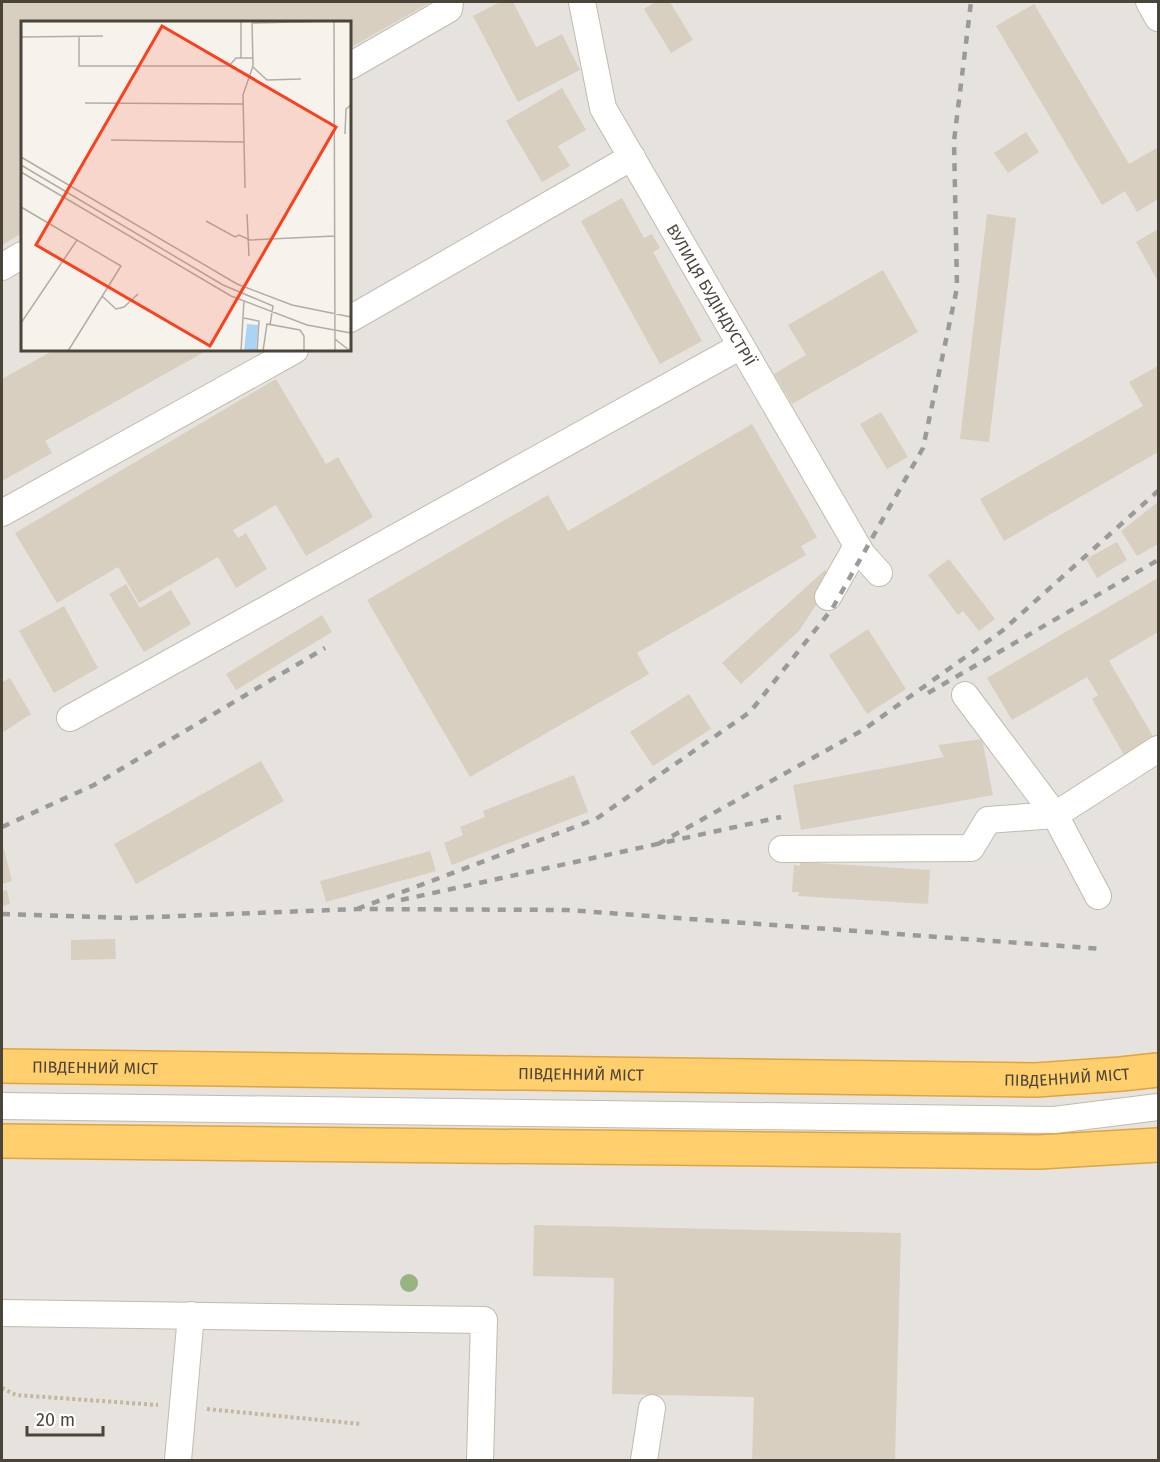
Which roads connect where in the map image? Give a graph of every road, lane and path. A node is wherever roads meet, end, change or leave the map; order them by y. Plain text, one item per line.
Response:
1 (450, 2) edge
2 (582, 2) edge
3 (1149, 2) edge
4 (1158, 18) edge
5 (351, 65) edge
6 (632, 157) junction
7 (21, 256) edge
8 (2, 267) edge
9 (351, 318) edge
10 (741, 346) junction
11 (293, 351) edge
12 (2, 513) edge
13 (857, 546) junction
14 (879, 573) dead end
15 (828, 597) dead end
16 (965, 694) dead end
17 (70, 718) dead end
18 (1158, 749) edge
19 (1054, 814) junction
20 (782, 849) dead end
21 (1098, 897) dead end
22 (2, 1066) edge
23 (1158, 1070) edge
24 (2, 1106) edge
25 (1158, 1107) edge
26 (2, 1141) edge
27 (1158, 1145) edge
28 (2, 1313) edge
29 (191, 1315) junction
30 (652, 1408) dead end
31 (178, 1461) edge
32 (480, 1461) edge
33 (644, 1461) edge

1 - 5 street
2 - 6 street, ВУЛИЦЯ БУДІНДУСТРІЇ
3 - 4 street
6 - 9 street
6 - 10 street, ВУЛИЦЯ БУДІНДУСТРІЇ
7 - 8 street
10 - 13 street, ВУЛИЦЯ БУДІНДУСТРІЇ
10 - 17 street
11 - 12 street
13 - 14 street, ВУЛИЦЯ БУДІНДУСТРІЇ
13 - 15 street
16 - 19 street
18 - 19 street
19 - 20 street
19 - 21 street
22 - 23 highway, ПІВДЕННИЙ МІСТ
24 - 25 street
26 - 27 highway
28 - 29 street
29 - 31 street
29 - 32 street
30 - 33 street

